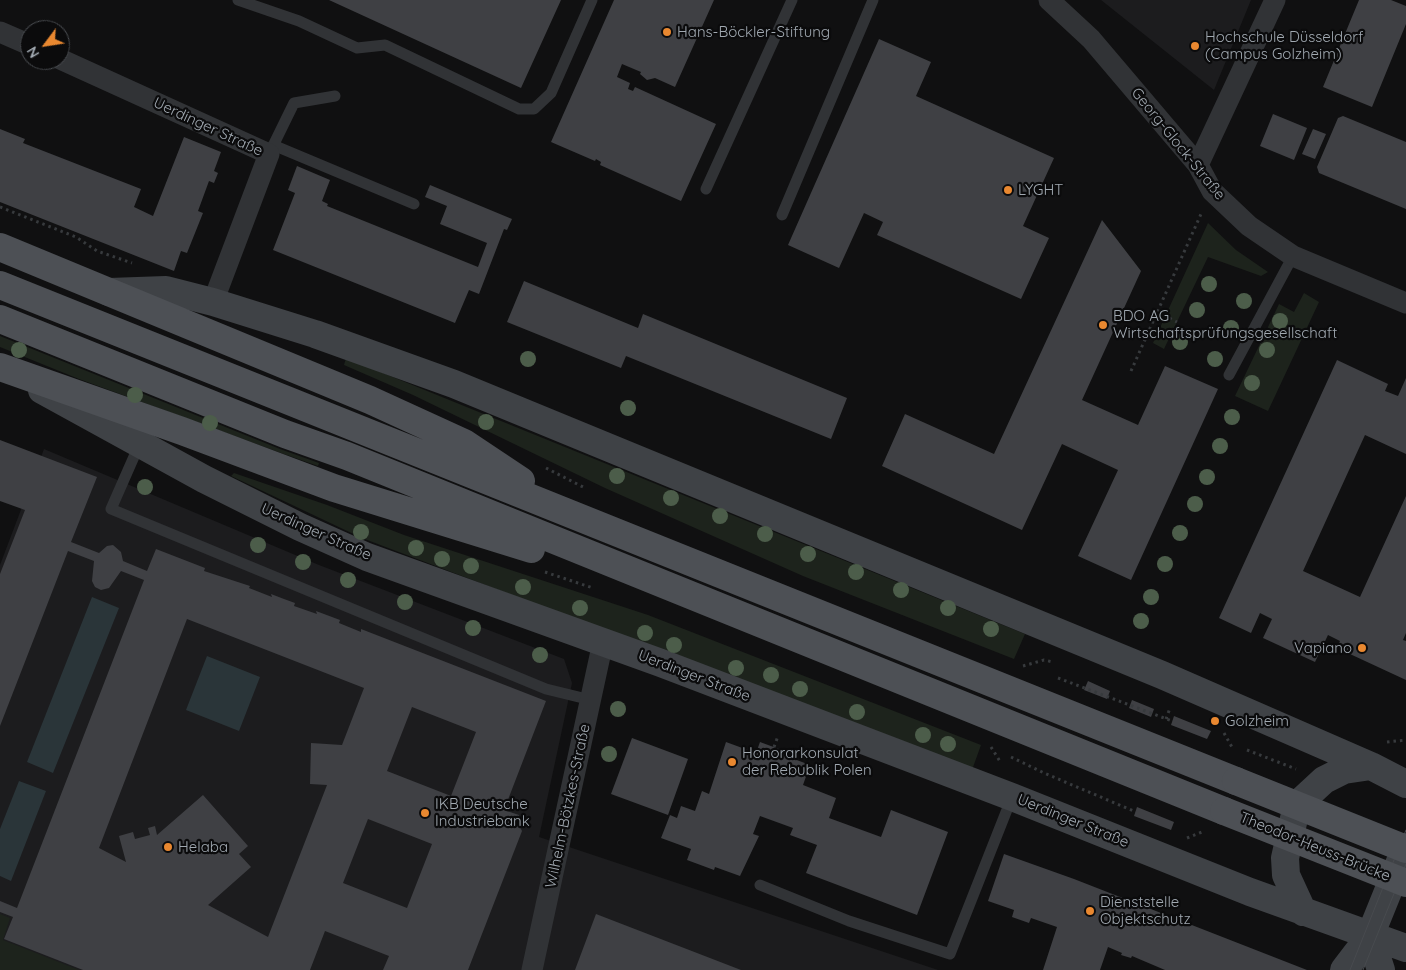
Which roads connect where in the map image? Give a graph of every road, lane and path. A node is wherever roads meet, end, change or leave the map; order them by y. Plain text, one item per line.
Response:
1 (238, 0) edge
2 (592, 0) edge
3 (792, 0) edge
4 (874, 0) edge
5 (1049, 0) edge
6 (1275, 0) edge
7 (0, 32) edge
8 (20, 41) edge
9 (70, 63) edge
10 (335, 96) dead end
11 (271, 150) junction
12 (1198, 165) junction
13 (706, 189) dead end
14 (1212, 191) junction
15 (414, 204) dead end
16 (0, 207) edge
17 (782, 215) dead end
18 (0, 247) edge
19 (1293, 256) junction
20 (141, 266) dead end
21 (0, 284) edge
22 (108, 292) junction
23 (213, 302) junction
24 (1406, 303) edge
25 (1158, 312) junction
26 (0, 319) edge
27 (1177, 322) dead end
28 (0, 367) edge
29 (1131, 371) dead end
30 (1229, 375) dead end
31 (140, 443) junction
32 (570, 514) junction
33 (621, 568) junction
34 (544, 571) dead end
35 (600, 590) dead end
36 (603, 642) junction
37 (1060, 663) dead end
38 (1028, 670) dead end
39 (1055, 677) dead end
40 (591, 700) junction
41 (1161, 704) dead end
42 (1170, 708) junction
43 (1178, 711) dead end
44 (1166, 719) junction
45 (1172, 721) dead end
46 (1218, 727) dead end
47 (778, 736) dead end
48 (991, 746) dead end
49 (774, 747) dead end
50 (1247, 750) dead end
51 (1000, 751) dead end
52 (1008, 755) dead end
53 (1371, 766) junction
54 (1237, 768) junction
55 (1305, 772) dead end
56 (1406, 784) edge
57 (1012, 797) junction
58 (1136, 812) dead end
59 (1406, 848) edge
60 (1406, 883) edge
61 (760, 885) dead end
62 (1303, 912) junction
63 (1370, 936) junction
64 (1406, 948) edge
65 (532, 970) edge
66 (1344, 970) edge
67 (1381, 970) edge

1 - 2 lane
3 - 13 lane
4 - 17 lane
5 - 12 street, Georg-Glock-Straße
6 - 12 street
7 - 8 street
9 - 11 street, Uerdinger Straße
10 - 11 lane
11 - 15 lane
11 - 23 street, Uerdinger Straße
12 - 14 street, Georg-Glock-Straße
14 - 19 street, Georg-Glock-Straße
14 - 25 path
16 - 20 path
18 - 22 main road
19 - 24 street, Georg-Glock-Straße
19 - 30 lane
21 - 32 main road
22 - 23 street
22 - 32 main road
23 - 53 street
25 - 27 path
25 - 29 path
26 - 33 main road
28 - 31 street, Uerdinger Straße
28 - 33 main road
31 - 36 street, Uerdinger Straße
31 - 40 lane
32 - 54 main road
33 - 60 main road, Theodor-Heuss-Brücke, bridge
34 - 35 path
36 - 40 street, Wilhelm-Bötzkes-Straße
36 - 57 street, Uerdinger Straße
37 - 38 path
39 - 44 path
40 - 65 street, Wilhelm-Bötzkes-Straße
41 - 42 path
42 - 43 path
42 - 44 path
44 - 45 path
46 - 54 path
47 - 49 path
48 - 51 path
50 - 55 path
52 - 58 path
53 - 56 street
53 - 62 street
54 - 59 main road, bridge
57 - 61 lane
57 - 62 street, Uerdinger Straße
59 - 63 street
62 - 63 street, Uerdinger Straße
63 - 64 street, Uerdinger Straße
63 - 66 street
63 - 67 street

